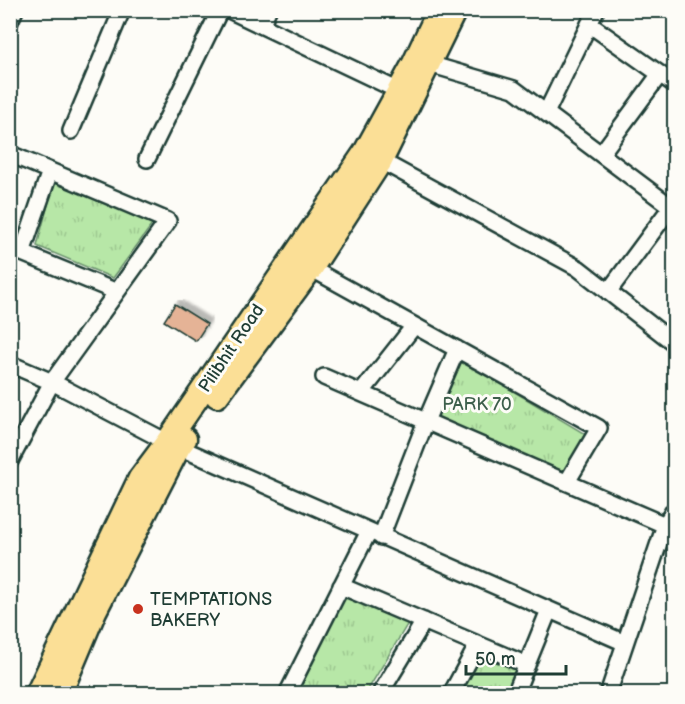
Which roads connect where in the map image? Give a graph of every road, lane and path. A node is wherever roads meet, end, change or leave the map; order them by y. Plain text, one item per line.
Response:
1 (15, 10) edge
2 (122, 10) edge
3 (220, 10) edge
4 (230, 10) edge
5 (268, 10) edge
6 (439, 10) edge
7 (455, 10) edge
8 (592, 17) edge
9 (10, 21) edge
10 (261, 25) junction
11 (429, 64) junction
12 (660, 74) junction
13 (675, 84) edge
14 (397, 90) junction
15 (546, 113) junction
16 (71, 131) dead end
17 (10, 154) edge
18 (601, 154) junction
19 (373, 156) junction
20 (147, 159) dead end
21 (50, 171) junction
22 (674, 206) edge
23 (16, 250) edge
24 (302, 264) junction
25 (117, 292) junction
26 (608, 292) junction
27 (414, 326) junction
28 (675, 343) edge
29 (457, 349) junction
30 (10, 364) edge
31 (324, 377) dead end
32 (52, 382) junction
33 (361, 393) junction
34 (426, 421) junction
35 (173, 444) junction
36 (10, 461) edge
37 (567, 482) junction
38 (675, 510) edge
39 (670, 527) edge
40 (375, 534) junction
41 (341, 586) junction
42 (549, 610) junction
43 (424, 621) junction
44 (625, 643) junction
45 (478, 644) junction
46 (527, 665) junction
47 (37, 693) edge
48 (60, 693) edge
49 (287, 693) edge
50 (380, 693) edge
51 (451, 693) edge
52 (515, 693) edge
53 (608, 693) edge

1 - 9 street
2 - 16 street
3 - 20 street
4 - 10 street
5 - 10 street
6 - 14 highway, Pilibhit Road
7 - 11 highway
8 - 12 street
8 - 15 street
10 - 14 street
11 - 15 street
11 - 19 highway
12 - 13 street
12 - 18 street
14 - 19 highway, Pilibhit Road
15 - 18 street
17 - 21 street
18 - 22 street
19 - 24 highway, Pilibhit Road
19 - 26 street
21 - 23 street
21 - 25 street
22 - 26 street
23 - 25 street
24 - 27 street
24 - 35 highway, Pilibhit Road
25 - 32 street
26 - 28 street
27 - 29 street
27 - 33 street
29 - 34 street
29 - 37 street
30 - 32 street
31 - 33 street
32 - 35 street
32 - 36 street
33 - 34 street
34 - 37 street
34 - 40 street
35 - 40 street
35 - 47 highway, Pilibhit Road
35 - 48 highway
37 - 39 street
38 - 39 street
39 - 44 street
40 - 41 street
40 - 42 street
41 - 43 street
41 - 49 street
42 - 44 street
42 - 46 street
43 - 45 street
43 - 50 street
44 - 53 street
45 - 46 street
45 - 51 street
46 - 52 street

